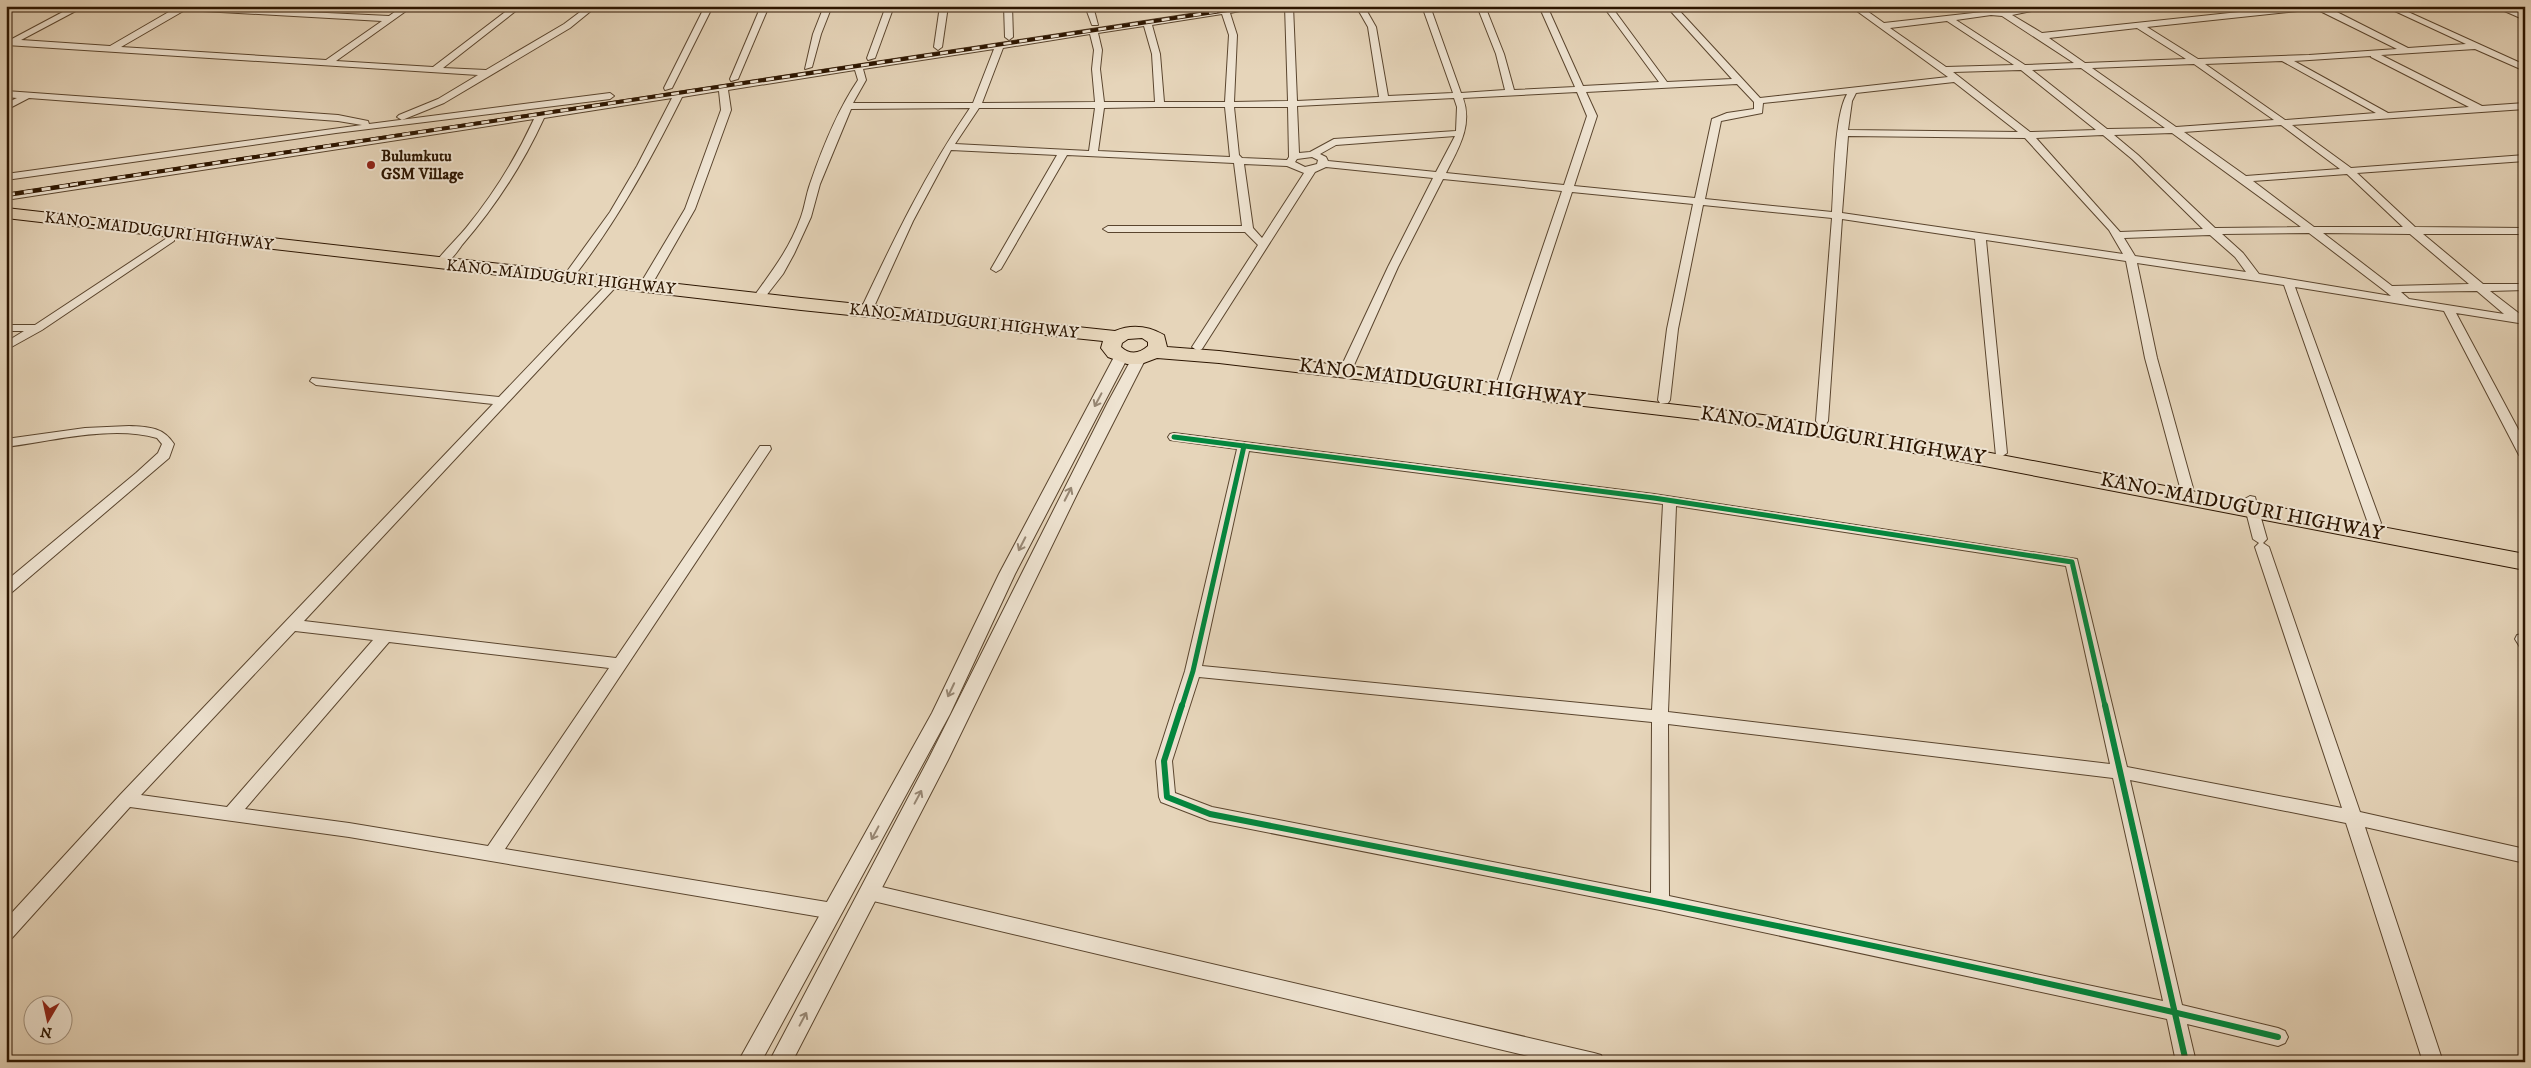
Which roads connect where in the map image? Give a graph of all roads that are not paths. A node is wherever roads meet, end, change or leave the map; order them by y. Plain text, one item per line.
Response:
1 (81, 6) edge
2 (308, 6) edge
3 (409, 6) edge
4 (518, 6) edge
5 (593, 6) edge
6 (709, 6) edge
7 (764, 6) edge
8 (828, 6) edge
9 (890, 6) edge
10 (944, 6) edge
11 (1008, 6) edge
12 (1089, 6) edge
13 (1201, 6) edge
14 (1260, 6) edge
15 (1289, 6) edge
16 (1360, 6) edge
17 (1426, 6) edge
18 (1481, 6) edge
19 (1543, 6) edge
20 (1607, 6) edge
21 (1670, 6) edge
22 (1854, 6) edge
23 (1962, 6) edge
24 (2051, 6) edge
25 (2319, 6) edge
26 (2388, 6) edge
27 (2497, 6) edge
28 (184, 7) edge
29 (2285, 8) edge
30 (1225, 11) junction
31 (295, 14) junction
32 (2004, 14) junction
33 (1975, 15) junction
34 (1948, 18) junction
35 (2525, 18) edge
36 (391, 19) junction
37 (1147, 23) junction
38 (2138, 25) junction
39 (1883, 26) junction
40 (1094, 27) junction
41 (2041, 36) junction
42 (1009, 37) junction
43 (8, 43) edge
44 (2478, 46) junction
45 (938, 47) junction
46 (999, 47) junction
47 (109, 50) junction
48 (2407, 52) junction
49 (2374, 54) junction
50 (871, 58) junction
51 (2284, 59) junction
52 (330, 62) junction
53 (2196, 62) junction
54 (2081, 64) junction
55 (808, 67) junction
56 (858, 67) junction
57 (2023, 67) junction
58 (2525, 68) edge
59 (436, 69) junction
60 (1944, 70) junction
61 (487, 73) junction
62 (734, 79) junction
63 (1955, 79) junction
64 (1738, 81) junction
65 (1665, 85) junction
66 (668, 88) junction
67 (723, 88) junction
68 (1582, 89) junction
69 (1510, 91) junction
70 (1853, 91) junction
71 (6, 94) edge
72 (1457, 94) junction
73 (678, 95) junction
74 (28, 96) junction
75 (1384, 99) junction
76 (1758, 101) junction
77 (1292, 104) junction
78 (977, 105) junction
79 (848, 106) junction
80 (1100, 106) junction
81 (1160, 106) junction
82 (1229, 106) junction
83 (2525, 106) edge
84 (6, 107) edge
85 (2483, 110) junction
86 (540, 116) junction
87 (2388, 117) junction
88 (2285, 124) junction
89 (374, 125) junction
90 (2174, 130) junction
91 (338, 131) junction
92 (1461, 133) junction
93 (1843, 133) junction
94 (2107, 133) junction
95 (2028, 135) junction
96 (948, 147) junction
97 (1064, 152) junction
98 (1093, 153) junction
99 (1313, 154) junction
100 (2524, 159) edge
101 (1239, 160) junction
102 (1292, 160) junction
103 (1324, 164) junction
104 (1311, 170) junction
105 (2349, 171) junction
106 (1440, 174) junction
107 (6, 177) edge
108 (2244, 179) junction
109 (1568, 187) junction
110 (6, 197) edge
111 (1700, 200) junction
112 (6, 214) edge
113 (1836, 215) junction
114 (6, 221) edge
115 (1108, 229) dead end
116 (1248, 229) junction
117 (2311, 229) junction
118 (2413, 231) junction
119 (2525, 231) edge
120 (2214, 232) junction
121 (2117, 235) junction
122 (1980, 237) junction
123 (170, 239) junction
124 (1262, 244) junction
125 (2131, 258) junction
126 (440, 263) junction
127 (996, 269) dead end
128 (568, 277) junction
129 (2255, 277) junction
130 (2288, 282) junction
131 (645, 286) junction
132 (2481, 287) junction
133 (2525, 287) edge
134 (609, 288) junction
135 (2389, 289) junction
136 (758, 299) junction
137 (2406, 302) junction
138 (798, 306) junction
139 (866, 310) junction
140 (2450, 310) junction
141 (2522, 320) edge
142 (6, 328) edge
143 (38, 328) junction
144 (6, 347) edge
145 (1198, 347) junction
146 (1134, 349) junction
147 (1348, 365) junction
148 (316, 381) dead end
149 (1503, 382) junction
150 (1664, 400) junction
151 (503, 401) junction
152 (1822, 421) junction
153 (1174, 436) dead end
154 (6, 443) edge
155 (1244, 446) junction
156 (765, 449) dead end
157 (2001, 453) junction
158 (2525, 455) edge
159 (2186, 488) junction
160 (1670, 501) junction
161 (2252, 505) junction
162 (2374, 523) junction
163 (2261, 543) joint
164 (2525, 553) edge
165 (2525, 562) edge
166 (6, 589) edge
167 (292, 625) junction
168 (385, 636) junction
169 (620, 664) junction
170 (1193, 671) junction
171 (1660, 717) junction
172 (2121, 772) junction
173 (126, 800) junction
174 (231, 814) junction
175 (2354, 817) junction
176 (493, 853) junction
177 (2525, 856) edge
178 (869, 892) junction
179 (1660, 902) junction
180 (832, 911) junction
181 (6, 932) edge
182 (2175, 1012) junction
183 (2278, 1037) dead end
184 (748, 1062) edge
185 (780, 1062) edge
186 (1594, 1062) edge
187 (2186, 1062) edge
188 (2433, 1062) edge

1 - 43 street
2 - 31 street
3 - 36 street
4 - 59 street
5 - 61 street
6 - 66 street
7 - 62 street
8 - 55 street
9 - 50 street
10 - 45 street
11 - 42 street
12 - 40 street
13 - 40 street
14 - 30 street
15 - 77 street
16 - 75 street
17 - 72 street
18 - 69 street
19 - 68 street
20 - 65 street
21 - 64 street
22 - 39 street
23 - 33 street
24 - 32 street
25 - 29 street
25 - 48 street
26 - 44 street
27 - 35 street
28 - 31 street
28 - 47 street
29 - 38 street
30 - 37 street
30 - 82 street
31 - 36 street
32 - 33 street
32 - 41 street
33 - 34 street
34 - 39 street
34 - 57 street
36 - 52 street
37 - 40 street
37 - 81 street
38 - 41 street
38 - 53 street
39 - 60 street
40 - 42 street
40 - 46 street
40 - 80 street
41 - 54 street
42 - 45 street
43 - 47 street
44 - 48 street
44 - 58 street
45 - 50 street
46 - 56 street
46 - 78 street
47 - 52 street
48 - 49 street
49 - 51 street
49 - 85 street
50 - 55 street
51 - 53 street
51 - 87 street
52 - 59 street
53 - 54 street
53 - 88 street
54 - 57 street
54 - 90 street
55 - 62 street
56 - 67 street
56 - 79 street
57 - 60 street
57 - 94 street
59 - 61 street
60 - 63 street
61 - 89 street
62 - 66 street
63 - 70 street
63 - 95 street
64 - 65 street
64 - 76 street
65 - 68 street
66 - 91 street
67 - 73 street
67 - 131 street
68 - 69 street
68 - 109 street
69 - 72 street
70 - 76 street
70 - 93 street
71 - 74 street
72 - 75 street
72 - 92 street
73 - 86 street
73 - 128 street
74 - 84 street
74 - 89 street
75 - 77 street
76 - 111 street
77 - 82 street
77 - 102 street
78 - 79 street
78 - 80 street
78 - 96 street
79 - 136 street
80 - 81 street
80 - 98 street
81 - 82 street
82 - 101 street
83 - 85 street
85 - 87 street
86 - 110 street
86 - 126 street
87 - 88 street
88 - 90 street
88 - 105 street
89 - 91 street
90 - 94 street
90 - 108 street
91 - 107 street
92 - 99 street
92 - 106 street
93 - 95 street
93 - 113 street
94 - 95 street
94 - 120 street
95 - 121 street
96 - 97 street
96 - 139 street
97 - 98 street
97 - 127 street
98 - 101 street
99 - 102 street
99 - 103 street
100 - 105 street
101 - 102 street
101 - 116 street
102 - 104 street
103 - 104 street
103 - 106 street
104 - 124 street
105 - 108 street
105 - 118 street
106 - 109 street
106 - 147 street
108 - 117 street
109 - 111 street
109 - 149 street
111 - 113 street
111 - 150 street
112 - 126 highway, KANO-MAIDUGURI HIGHWAY
113 - 122 street
113 - 152 street
114 - 123 highway, KANO-MAIDUGURI HIGHWAY
115 - 116 street
116 - 124 street
117 - 118 street
117 - 120 street
117 - 135 street
118 - 119 street
118 - 132 street
120 - 121 street
120 - 129 street
121 - 125 street
122 - 125 street
122 - 157 street
123 - 134 highway, KANO-MAIDUGURI HIGHWAY
123 - 143 street
124 - 145 street
125 - 129 street
125 - 159 street
126 - 128 highway, KANO-MAIDUGURI HIGHWAY
128 - 131 highway, KANO-MAIDUGURI HIGHWAY
129 - 130 street
130 - 137 street
130 - 162 street
131 - 136 highway, KANO-MAIDUGURI HIGHWAY
132 - 133 street
132 - 135 street
132 - 141 street
134 - 138 highway, KANO-MAIDUGURI HIGHWAY
134 - 151 street
135 - 137 street
136 - 138 highway, KANO-MAIDUGURI HIGHWAY
137 - 140 street
138 - 139 highway, KANO-MAIDUGURI HIGHWAY
138 - 146 highway, KANO-MAIDUGURI HIGHWAY
139 - 146 highway, KANO-MAIDUGURI HIGHWAY
140 - 141 street
140 - 158 street
142 - 143 street
143 - 144 street
145 - 146 highway, KANO-MAIDUGURI HIGHWAY
145 - 147 highway, KANO-MAIDUGURI HIGHWAY
146 - 161 highway, KANO-MAIDUGURI HIGHWAY
178 -> 146 street
146 -> 180 street
147 - 149 highway, KANO-MAIDUGURI HIGHWAY
148 - 151 street
149 - 150 highway, KANO-MAIDUGURI HIGHWAY
150 - 152 highway, KANO-MAIDUGURI HIGHWAY
151 - 167 street
152 - 157 highway, KANO-MAIDUGURI HIGHWAY
153 - 155 street
154 - 166 street
155 - 160 street
155 - 170 street
156 - 169 street
157 - 159 highway, KANO-MAIDUGURI HIGHWAY
159 - 161 highway, KANO-MAIDUGURI HIGHWAY
160 - 171 street
160 - 172 street
161 - 162 highway, KANO-MAIDUGURI HIGHWAY
161 - 163 street
161 - 165 highway, KANO-MAIDUGURI HIGHWAY
162 - 164 highway, KANO-MAIDUGURI HIGHWAY
163 - 175 street
167 - 168 street
167 - 173 street
168 - 169 street
168 - 174 street
169 - 176 street
170 - 171 street
170 - 179 street
171 - 172 street
171 - 179 street
172 - 175 street
172 - 182 street
173 - 174 street
173 - 181 street
174 - 176 street
175 - 177 street
175 - 188 street
176 - 180 street
185 -> 178 street
178 - 186 street
179 - 182 street
180 - 184 street
182 - 183 street
182 - 187 street

